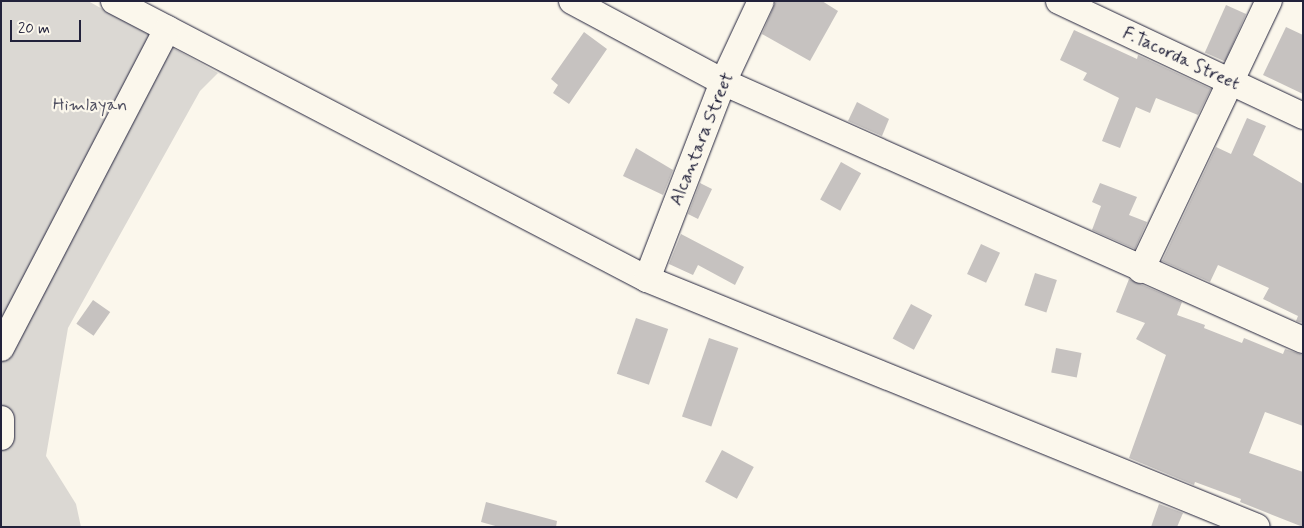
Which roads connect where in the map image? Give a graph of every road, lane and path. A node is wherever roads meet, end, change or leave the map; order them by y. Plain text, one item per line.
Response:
1 (114, 1) edge
2 (572, 1) edge
3 (761, 1) edge
4 (1059, 1) edge
5 (1269, 1) edge
6 (167, 29) junction
7 (723, 82) junction
8 (1232, 83) junction
9 (1303, 116) edge
10 (1142, 270) junction
11 (647, 279) junction
12 (1303, 340) edge
13 (1, 348) edge
14 (1, 418) edge
15 (1, 437) edge
16 (1257, 527) edge

1 - 6 street
2 - 7 street
3 - 7 street, Alcantara Street
4 - 8 street, F.Tacorda Street
5 - 8 street
6 - 11 street
6 - 13 street
7 - 10 street
7 - 11 street, Alcantara Street
8 - 9 street, F.Tacorda Street
8 - 10 street
10 - 12 street
11 - 16 street
14 - 15 street

